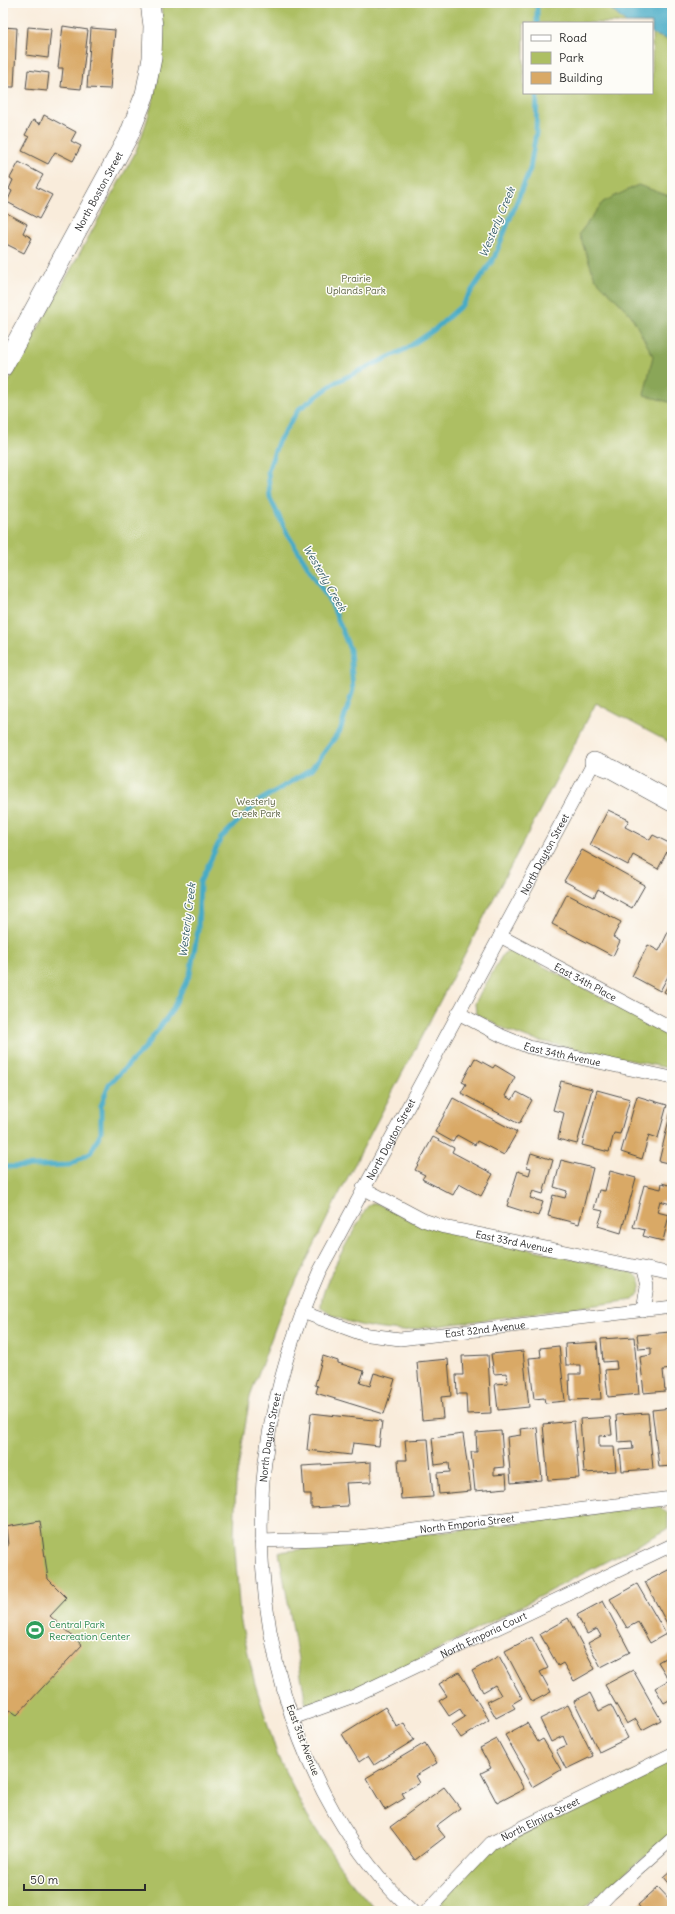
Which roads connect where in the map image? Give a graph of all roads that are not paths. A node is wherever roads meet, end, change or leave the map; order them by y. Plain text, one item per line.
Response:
1 (150, 3) edge
2 (3, 367) edge
3 (594, 762) joint
4 (672, 802) edge
5 (500, 936) junction
6 (458, 1013) junction
7 (672, 1028) edge
8 (672, 1078) edge
9 (363, 1188) junction
10 (643, 1270) junction
11 (672, 1274) edge
12 (672, 1307) edge
13 (643, 1310) junction
14 (302, 1312) junction
15 (669, 1502) edge
16 (261, 1541) junction
17 (672, 1545) edge
18 (293, 1718) junction
19 (672, 1754) edge
20 (672, 1839) edge
21 (412, 1911) edge
22 (427, 1911) edge
23 (594, 1911) edge

1 - 2 street, North Boston Street
3 - 4 street
3 - 5 street, North Dayton Street
5 - 6 street, North Dayton Street
5 - 7 street, East 34th Place
6 - 8 street, East 34th Avenue
6 - 9 street, North Dayton Street
9 - 10 street, East 33rd Avenue
9 - 14 street, North Dayton Street
10 - 11 street, East 33rd Avenue
10 - 13 street
12 - 13 street, East 32nd Avenue
13 - 14 street, East 32nd Avenue
14 - 16 street, North Dayton Street
15 - 16 street, North Emporia Street
16 - 18 street, East 31st Avenue
17 - 18 street, North Emporia Court
18 - 21 street, East 31st Avenue
19 - 22 street, North Elmira Street
20 - 23 street

